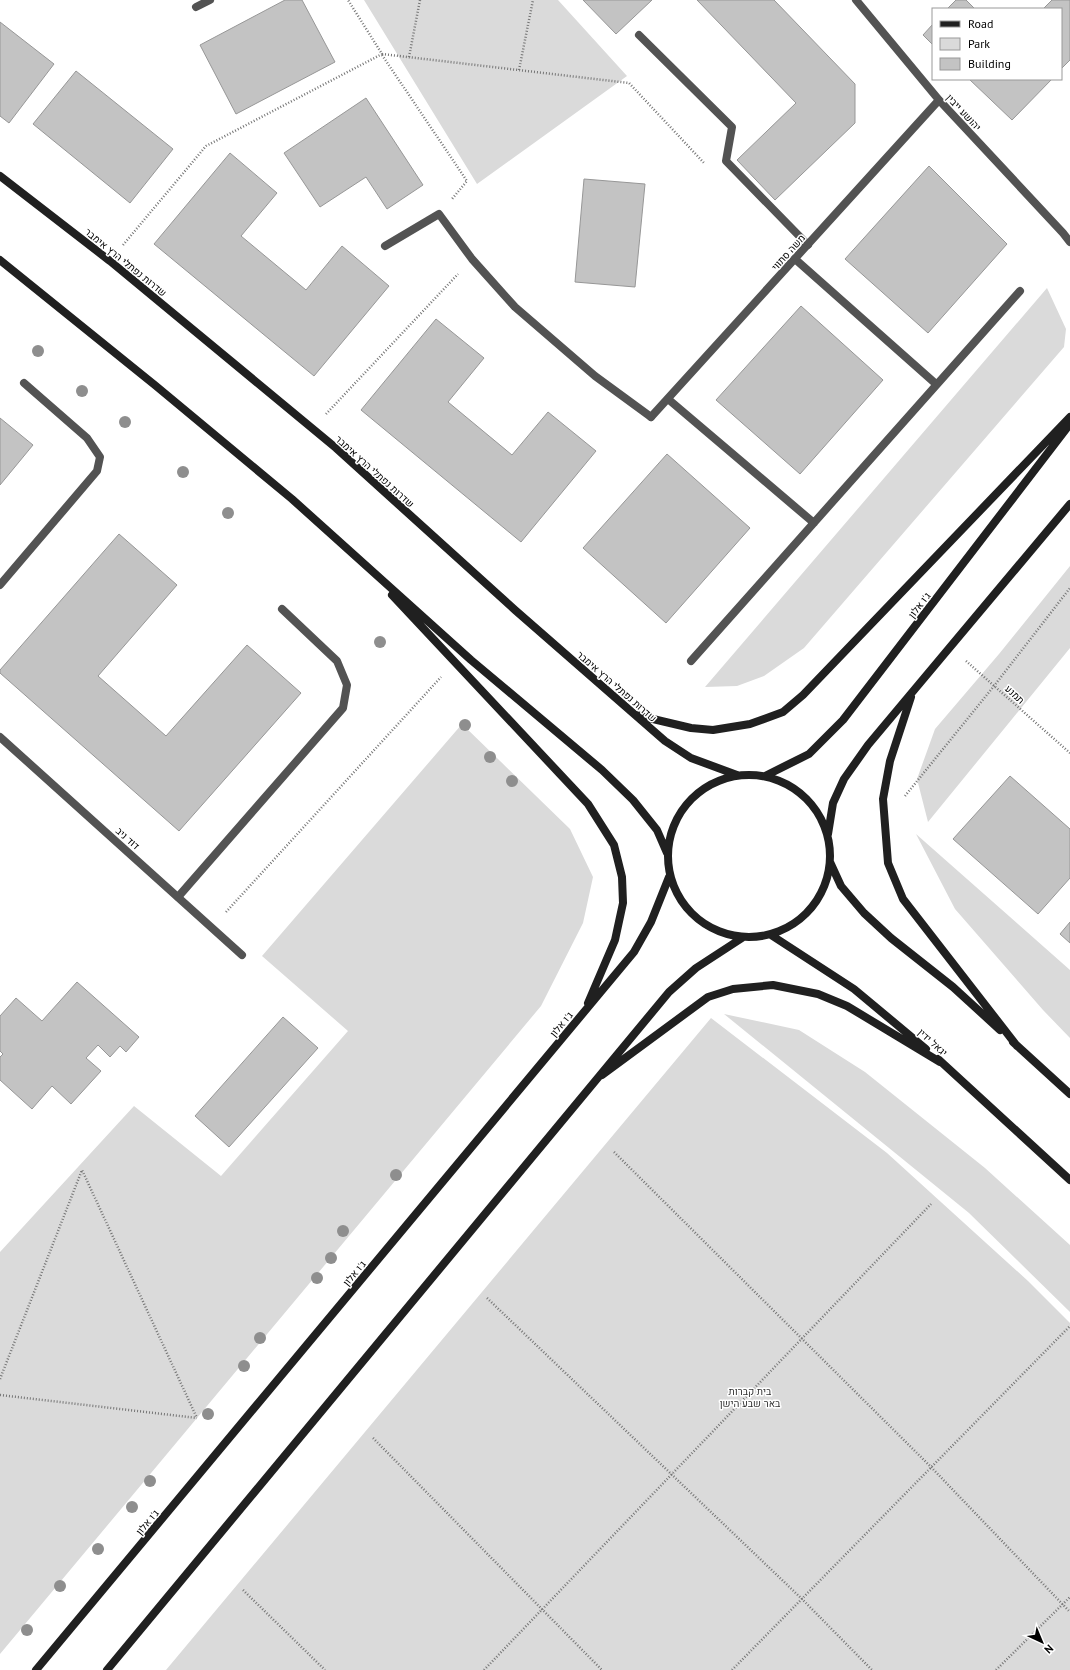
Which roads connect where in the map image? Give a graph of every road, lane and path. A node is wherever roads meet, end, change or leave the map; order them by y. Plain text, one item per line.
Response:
1 (210, 0) edge
2 (348, 0) edge
3 (420, 0) edge
4 (533, 0) edge
5 (859, 1) edge
6 (196, 7) dead end
7 (639, 35) dead end
8 (382, 54) junction
9 (409, 57) junction
10 (519, 70) junction
11 (939, 100) junction
12 (709, 168) dead end
13 (0, 176) edge
14 (439, 214) junction
15 (1067, 235) edge
16 (1070, 242) edge
17 (808, 244) junction
18 (385, 246) dead end
19 (472, 259) junction
20 (795, 259) junction
21 (0, 260) edge
22 (110, 261) junction
23 (1020, 290) dead end
24 (24, 383) dead end
25 (936, 384) junction
26 (668, 399) junction
27 (1070, 416) edge
28 (1070, 424) edge
29 (312, 429) junction
30 (1070, 504) edge
31 (814, 523) junction
32 (353, 554) junction
33 (0, 585) edge
34 (1070, 588) edge
35 (282, 609) dead end
36 (950, 647) junction
37 (691, 661) dead end
38 (455, 663) junction
39 (994, 686) junction
40 (913, 692) junction
41 (635, 714) junction
42 (0, 737) edge
43 (1070, 754) edge
44 (737, 775) junction
45 (765, 776) junction
46 (883, 807) junction
47 (828, 834) junction
48 (667, 853) junction
49 (830, 862) junction
50 (670, 877) junction
51 (178, 897) junction
52 (212, 928) junction
53 (771, 935) junction
54 (742, 938) junction
55 (242, 955) dead end
56 (584, 1012) junction
57 (1017, 1046) junction
58 (940, 1062) junction
59 (592, 1083) junction
60 (1070, 1094) edge
61 (614, 1152) dead end
62 (1070, 1180) edge
63 (931, 1204) dead end
64 (487, 1298) dead end
65 (1070, 1326) edge
66 (802, 1339) junction
67 (0, 1379) edge
68 (0, 1395) edge
69 (373, 1438) dead end
70 (931, 1467) junction
71 (672, 1474) junction
72 (243, 1590) dead end
73 (1070, 1597) edge
74 (802, 1599) junction
75 (1063, 1604) junction
76 (542, 1609) junction
77 (1070, 1612) edge
78 (36, 1670) edge
79 (107, 1670) edge
80 (325, 1670) edge
81 (484, 1670) edge
82 (602, 1670) edge
83 (732, 1670) edge
84 (872, 1670) edge
85 (996, 1670) edge

1 - 6 street
2 - 8 path
3 - 9 path
4 - 10 path
5 - 11 street, יהושע ייבין
7 - 17 street
8 - 9 path
8 - 14 path
8 - 22 path
9 - 10 path
10 - 12 path
11 - 15 street, יהושע ייבין
11 - 17 street, משה סתווי
13 - 22 main road, שדרות נפתלי הרץ אימבר
14 - 18 street
14 - 19 street
15 - 16 street, יהושע ייבין
17 - 20 street, משה סתווי
19 - 26 street, משה סתווי
19 - 29 path
20 - 25 street
20 - 26 street, משה סתווי
21 - 32 main road
22 - 29 main road, שדרות נפתלי הרץ אימבר
23 - 25 street
24 - 33 street
25 - 31 street
26 - 31 street
27 - 41 main road
28 - 45 main road, ג'ו אלון
29 - 41 main road, שדרות נפתלי הרץ אימבר
30 - 36 main road
31 - 37 street
32 - 38 main road
32 - 48 main road
34 - 39 path
35 - 51 street
36 - 39 path, תמנע
36 - 40 main road
38 - 52 path
38 - 56 main road
39 - 43 path, תמנע
39 - 46 path
40 - 46 main road
40 - 47 main road
41 - 44 main road, שדרות נפתלי הרץ אימבר
42 - 51 street, דוד ניב
44 - 45 main road
44 - 48 main road
45 - 47 main road
46 - 57 main road
47 - 49 main road
48 - 50 main road
49 - 53 main road
49 - 57 main road
50 - 54 main road
50 - 56 main road, ג'ו אלון
51 - 52 street, דוד ניב
52 - 55 street, דוד ניב
53 - 54 main road
53 - 58 main road, יגאל ידין
54 - 59 main road
56 - 78 main road, ג'ו אלון
57 - 60 main road
58 - 59 main road
58 - 62 main road, יגאל ידין
59 - 79 main road
61 - 66 path
63 - 66 path
64 - 71 path
65 - 70 path
66 - 70 path
66 - 71 path
67 - 68 path
69 - 76 path
70 - 74 path
70 - 75 path
71 - 74 path
71 - 76 path
72 - 80 path
73 - 75 path
74 - 83 path
74 - 84 path
75 - 77 path
75 - 85 path
76 - 81 path
76 - 82 path

